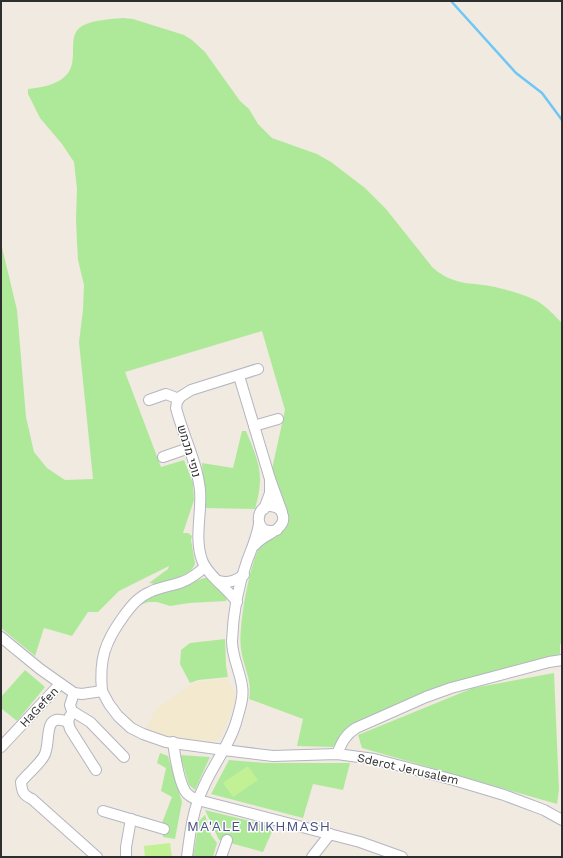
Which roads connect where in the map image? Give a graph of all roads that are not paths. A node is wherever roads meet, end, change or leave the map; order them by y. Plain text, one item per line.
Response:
1 (258, 369) dead end
2 (239, 376) junction
3 (179, 399) junction
4 (149, 400) dead end
5 (278, 419) dead end
6 (254, 426) junction
7 (189, 448) junction
8 (163, 457) dead end
9 (270, 479) junction
10 (264, 509) junction
11 (282, 512) junction
12 (259, 524) junction
13 (277, 530) junction
14 (253, 549) junction
15 (205, 568) junction
16 (244, 575) junction
17 (219, 581) junction
18 (237, 602) junction
19 (1, 636) edge
20 (562, 660) edge
21 (60, 684) junction
22 (102, 691) junction
23 (74, 693) junction
24 (72, 711) junction
25 (68, 722) junction
26 (173, 742) junction
27 (1, 747) edge
28 (224, 750) junction
29 (337, 754) junction
30 (124, 757) dead end
31 (96, 770) dead end
32 (198, 800) junction
33 (103, 811) dead end
34 (560, 817) edge
35 (131, 819) junction
36 (164, 829) dead end
37 (330, 834) junction
38 (227, 840) dead end
39 (97, 857) edge
40 (126, 857) edge
41 (187, 857) edge
42 (221, 857) edge
43 (312, 857) edge
44 (402, 857) edge

1 - 2 street
2 - 3 street
2 - 6 street
3 - 4 street
3 - 7 street, נופי מכמש
5 - 6 street
6 - 9 street
7 - 8 street
7 - 15 street, נופי מכמש
9 - 10 street
9 - 11 street
10 - 11 street
10 - 12 street
11 - 13 street
12 - 13 street
12 - 14 street
13 - 14 street
14 - 16 street
15 - 17 street
15 - 22 street
16 - 17 street
16 - 18 street
17 - 18 street
18 - 28 street
19 - 21 street
20 - 29 street
21 - 23 street
21 - 27 street, HaGefen
22 - 23 street
22 - 26 street, Sderot Jerusalem
23 - 24 street
24 - 25 street
24 - 30 street
25 - 31 street
25 - 39 street
26 - 28 street, Sderot Jerusalem
26 - 32 street
28 - 29 street, Sderot Jerusalem
28 - 32 street
29 - 34 street, Sderot Jerusalem
32 - 37 street
32 - 41 street
33 - 35 street
35 - 36 street
35 - 40 street
37 - 43 street
37 - 44 street
38 - 42 street

